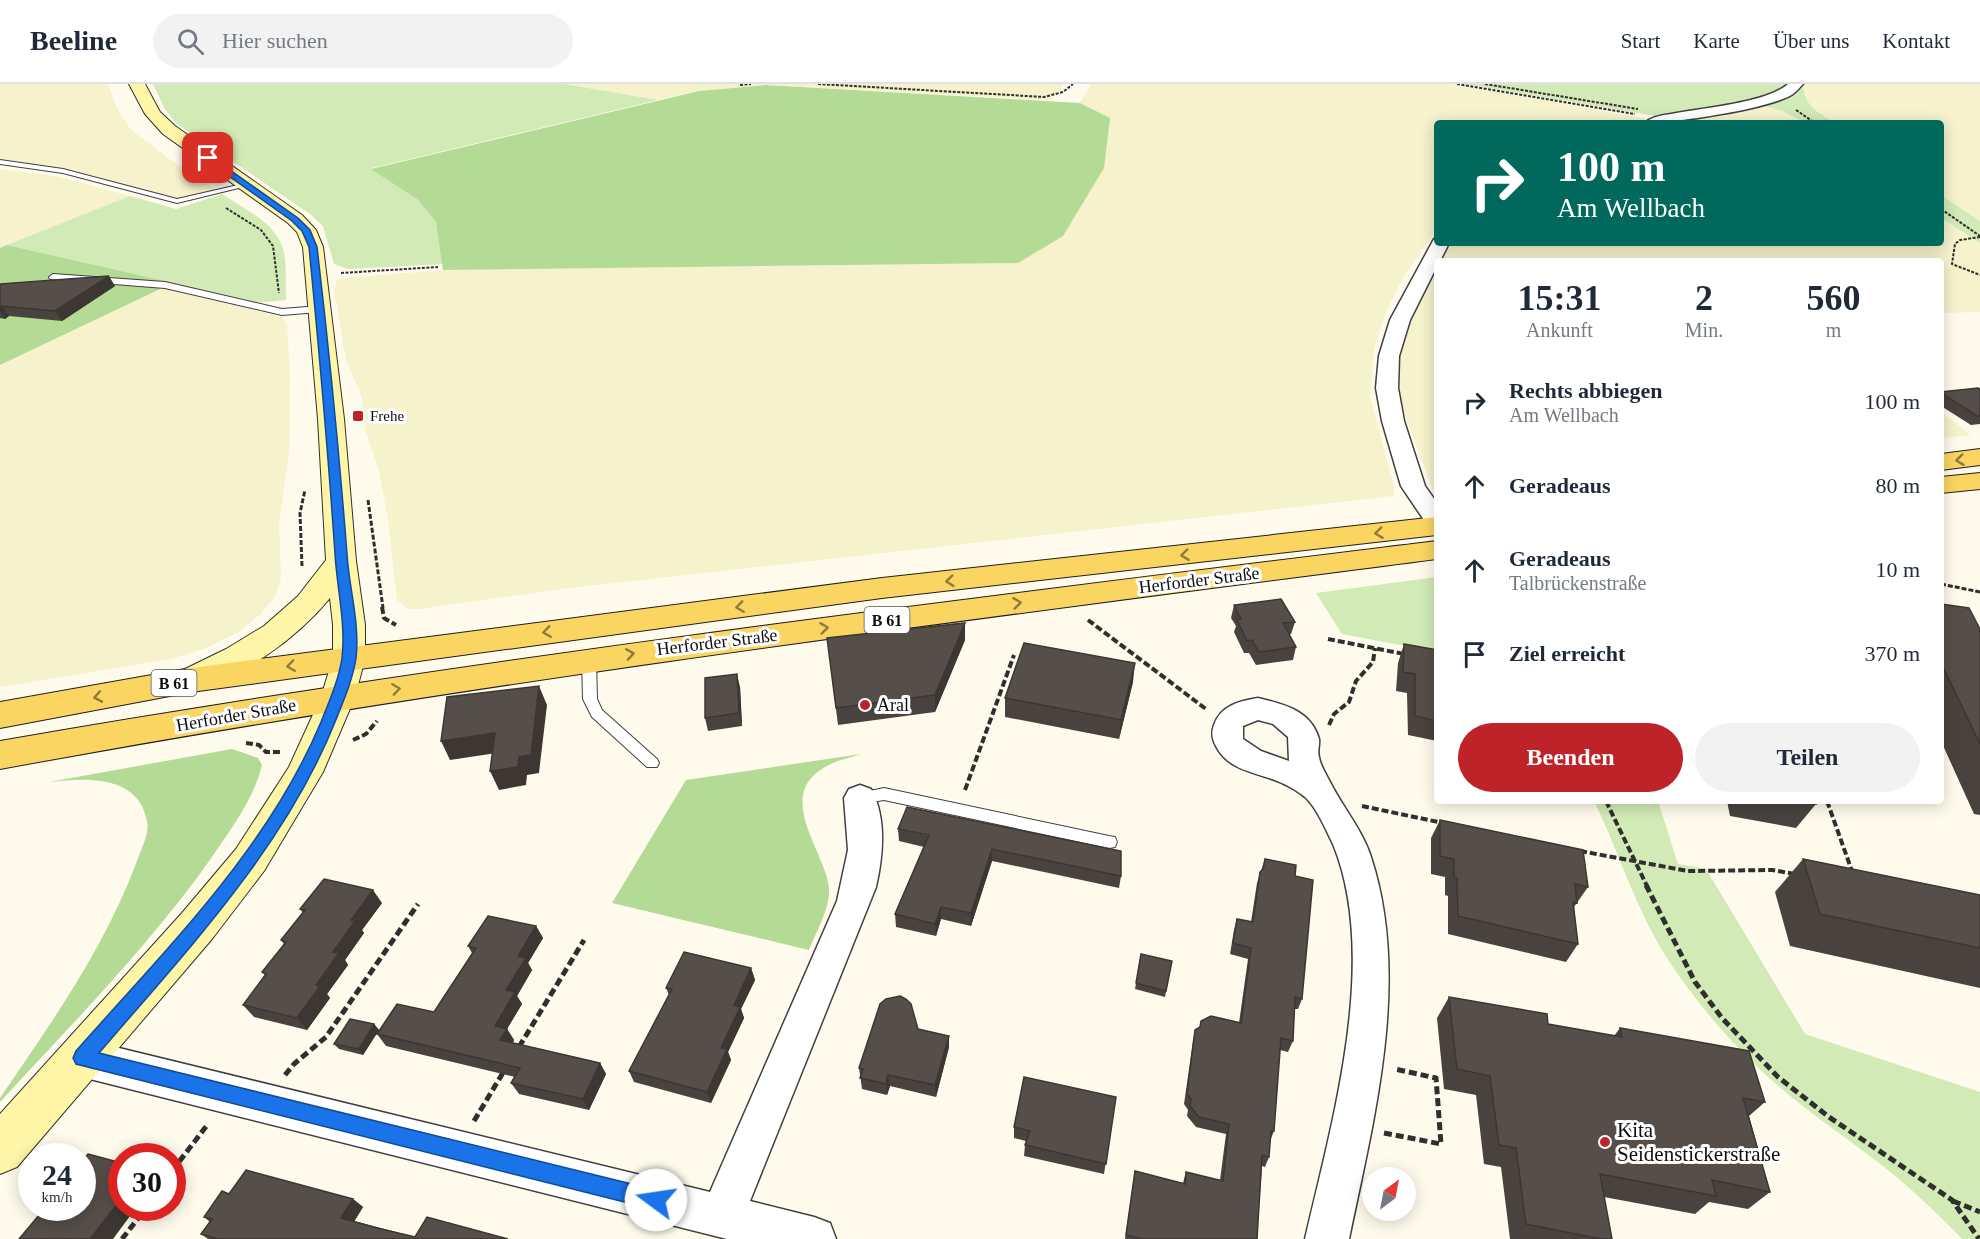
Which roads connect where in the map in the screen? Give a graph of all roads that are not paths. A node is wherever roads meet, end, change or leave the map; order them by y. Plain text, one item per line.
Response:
1 (137, 84) edge
2 (1796, 84) edge
3 (1661, 120) edge
4 (0, 162) edge
5 (247, 185) junction
6 (1438, 246) edge
7 (53, 277) dead end
8 (319, 309) junction
9 (1980, 457) edge
10 (1944, 462) edge
11 (1980, 481) edge
12 (1944, 485) edge
13 (1434, 519) edge
14 (1434, 524) edge
15 (1434, 550) edge
16 (341, 561) junction
17 (349, 658) junction
18 (589, 660) junction
19 (191, 680) junction
20 (338, 697) junction
21 (0, 714) edge
22 (0, 755) edge
23 (652, 763) dead end
24 (860, 798) joint
25 (1325, 801) junction
26 (1109, 842) dead end
27 (82, 1058) junction
28 (0, 1150) edge
29 (722, 1216) junction
30 (814, 1239) edge
31 (1327, 1239) edge

1 - 5 main road
2 - 3 street
4 - 5 lane
5 - 8 main road
6 - 13 street
7 - 8 lane
8 - 16 main road
9 -> 10 main road
11 - 12 main road
14 -> 17 main road, Herforder Straße / B 61
18 -> 15 main road, Herforder Straße / B 61
16 - 17 main road
16 - 19 main road
17 -> 19 main road, Herforder Straße / B 61
17 - 20 main road
20 -> 18 main road, Herforder Straße / B 61
18 - 23 lane
19 -> 21 main road, Herforder Straße / B 61
20 - 22 main road, Herforder Straße / B 61
20 - 27 main road
24 - 26 lane
24 - 29 street
25 - 25 street
25 - 31 street
27 - 28 main road
27 - 29 street
29 - 30 street

